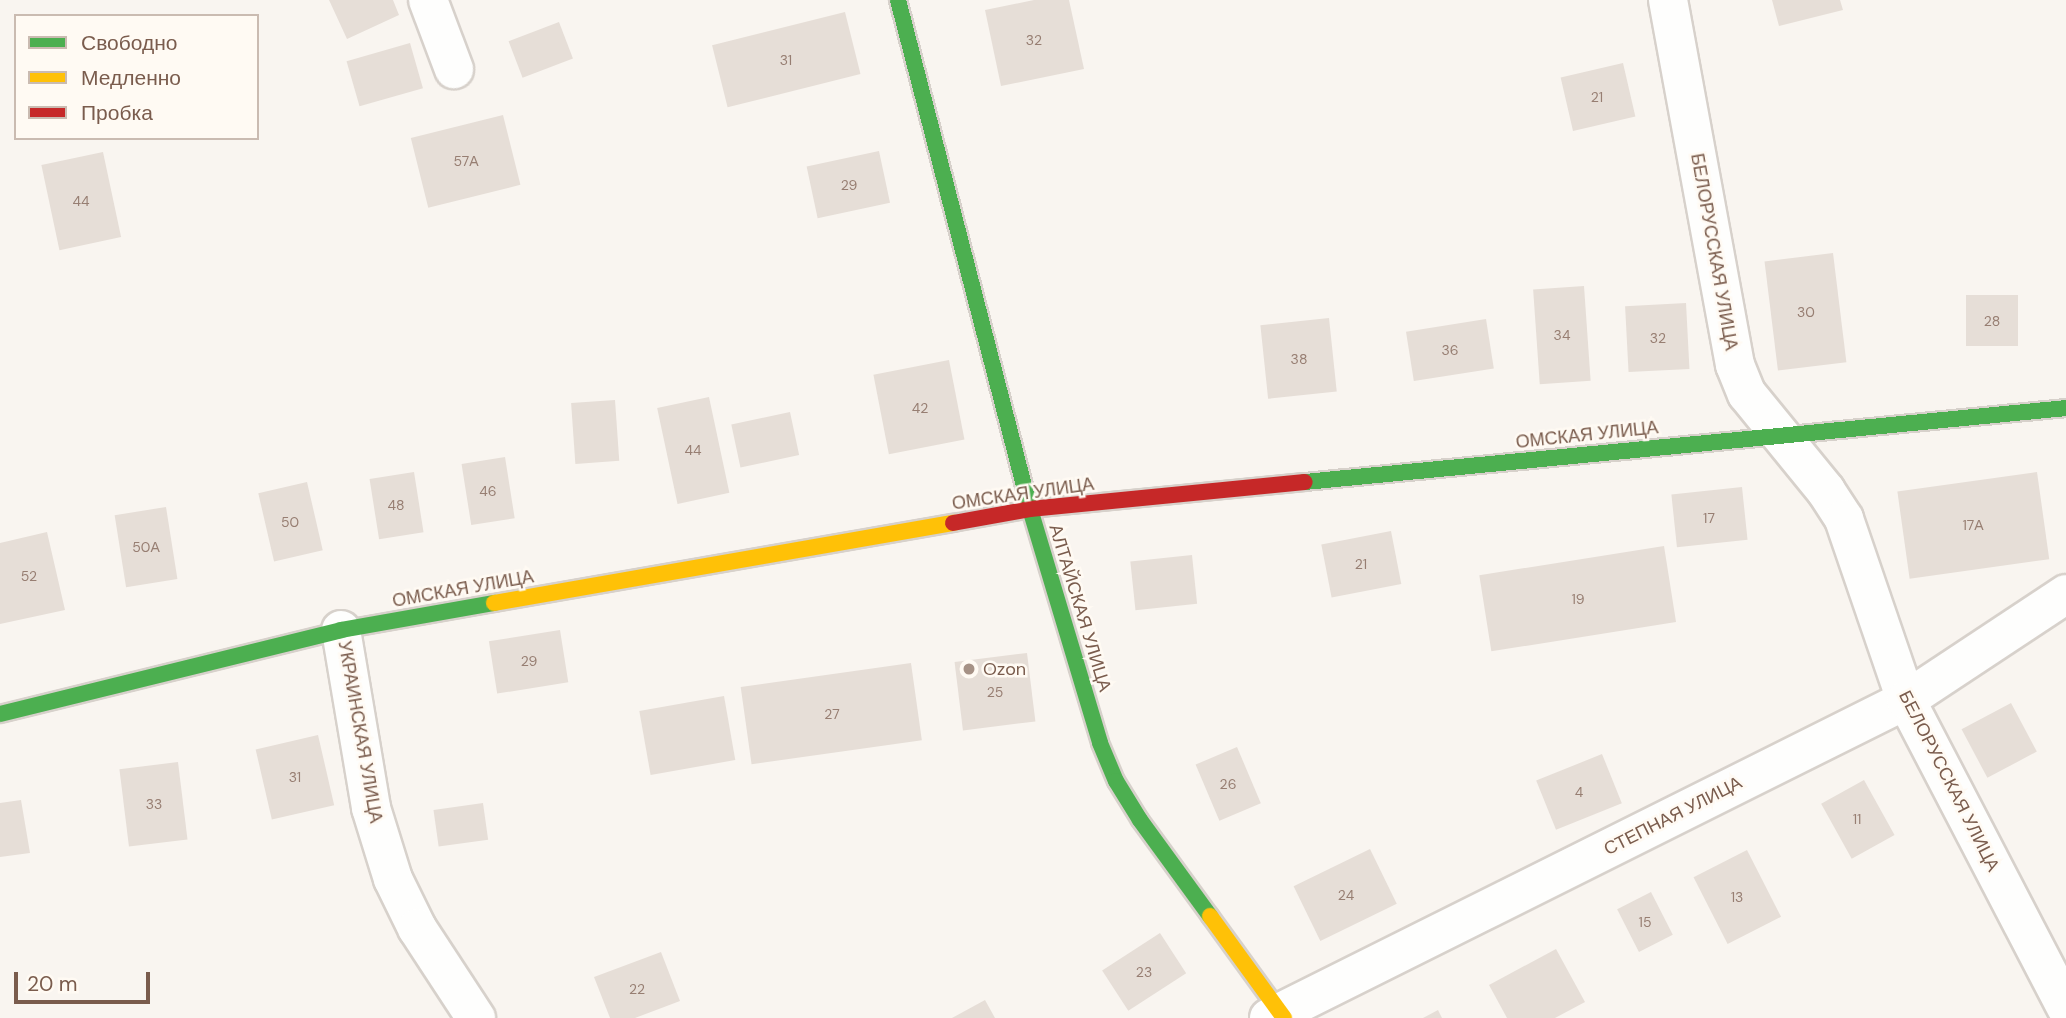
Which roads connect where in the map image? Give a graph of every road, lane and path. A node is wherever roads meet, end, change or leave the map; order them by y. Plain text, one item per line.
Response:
1 (428, 0) edge
2 (898, 0) edge
3 (1668, 0) edge
4 (454, 69) dead end
5 (2066, 408) edge
6 (1779, 435) junction
7 (1030, 509) junction
8 (2066, 594) edge
9 (341, 630) junction
10 (1906, 700) junction
11 (0, 714) edge
12 (2066, 1008) edge
13 (1278, 1016) edge
14 (475, 1018) edge

1 - 4 street
2 - 7 street, АЛТАЙСКАЯ УЛИЦА
3 - 6 street, БЕЛОРУССКАЯ УЛИЦА
5 - 6 street, ОМСКАЯ УЛИЦА
6 - 7 street, ОМСКАЯ УЛИЦА
6 - 10 street, БЕЛОРУССКАЯ УЛИЦА
7 - 9 street, ОМСКАЯ УЛИЦА
7 - 13 street, АЛТАЙСКАЯ УЛИЦА
8 - 10 street, СТЕПНАЯ УЛИЦА
9 - 11 street, ОМСКАЯ УЛИЦА
9 - 14 street, УКРАИНСКАЯ УЛИЦА
10 - 12 street, БЕЛОРУССКАЯ УЛИЦА
10 - 13 street, СТЕПНАЯ УЛИЦА

